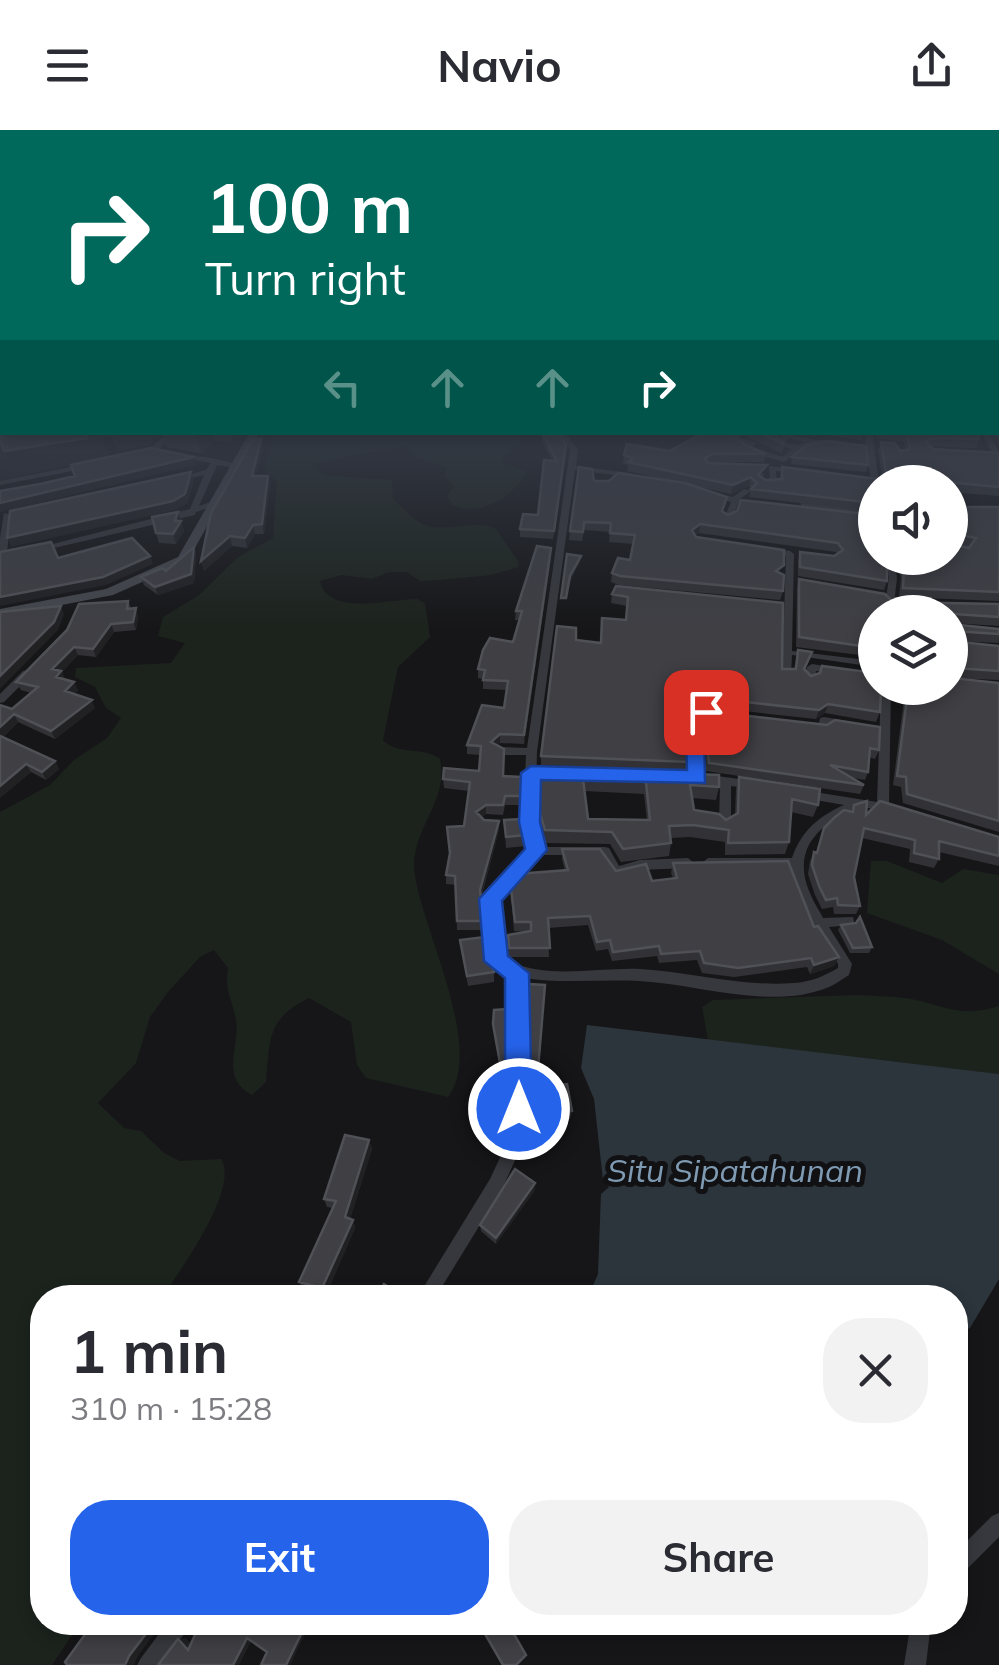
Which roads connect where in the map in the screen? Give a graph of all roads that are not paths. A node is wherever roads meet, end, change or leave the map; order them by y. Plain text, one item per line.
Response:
1 (204, 486) edge
2 (225, 486) edge
3 (570, 486) edge
4 (747, 490) edge
5 (701, 491) edge
6 (216, 502) junction
7 (734, 502) junction
8 (804, 505) edge
9 (764, 506) edge
10 (791, 509) edge
11 (25, 511) edge
12 (192, 513) junction
13 (858, 513) edge
14 (858, 514) edge
15 (3, 516) edge
16 (728, 519) edge
17 (750, 547) edge
18 (790, 554) junction
19 (804, 555) edge
20 (1, 558) edge
21 (785, 579) junction
22 (803, 582) edge
23 (772, 606) edge
24 (787, 607) junction
25 (0, 613) edge
26 (788, 652) junction
27 (858, 662) edge
28 (35, 665) edge
29 (858, 674) edge
30 (786, 675) edge
31 (810, 679) edge
32 (0, 700) edge
33 (885, 705) edge
34 (736, 715) edge
35 (794, 723) edge
36 (854, 725) edge
37 (869, 728) edge
38 (884, 730) junction
39 (500, 750) edge
40 (532, 752) junction
41 (531, 773) junction
42 (550, 774) edge
43 (679, 777) edge
44 (698, 778) junction
45 (726, 780) junction
46 (765, 787) edge
47 (784, 791) edge
48 (858, 804) junction
49 (883, 805) junction
50 (899, 810) edge
51 (515, 822) edge
52 (529, 822) junction
53 (724, 825) edge
54 (536, 850) junction
55 (799, 862) junction
56 (818, 922) junction
57 (848, 922) edge
58 (517, 973) junction
59 (433, 1285) edge
60 (999, 1523) edge
61 (968, 1554) edge
62 (171, 1635) edge
63 (919, 1635) edge
64 (148, 1665) edge
65 (916, 1665) edge

1 - 12 street
2 - 6 main road
3 - 40 street
4 - 7 street
5 - 7 street
6 - 12 street
6 - 25 main road
7 - 9 street
7 - 16 street
8 - 13 street
10 - 14 street
11 - 15 street
12 - 20 street
15 - 20 street
17 - 18 street
18 - 19 street
18 - 21 street
21 - 22 street
21 - 24 street
23 - 24 street
24 - 26 street
26 - 27 street
26 - 30 street
28 - 32 street
29 - 31 street
33 - 38 street
34 - 44 street
35 - 36 street
37 - 38 street
38 - 49 street
39 - 40 street
40 - 41 street
41 - 42 street
41 - 52 street
43 - 44 street
44 - 45 street
45 - 46 street
45 - 53 street
47 - 48 street
48 - 49 street
48 - 55 street
49 - 50 street
51 - 52 street
52 - 54 street
54 - 55 street
54 - 58 street
55 - 56 street
56 - 57 street
56 - 58 street
58 - 59 street
60 - 61 street
62 - 64 street
63 - 65 street

